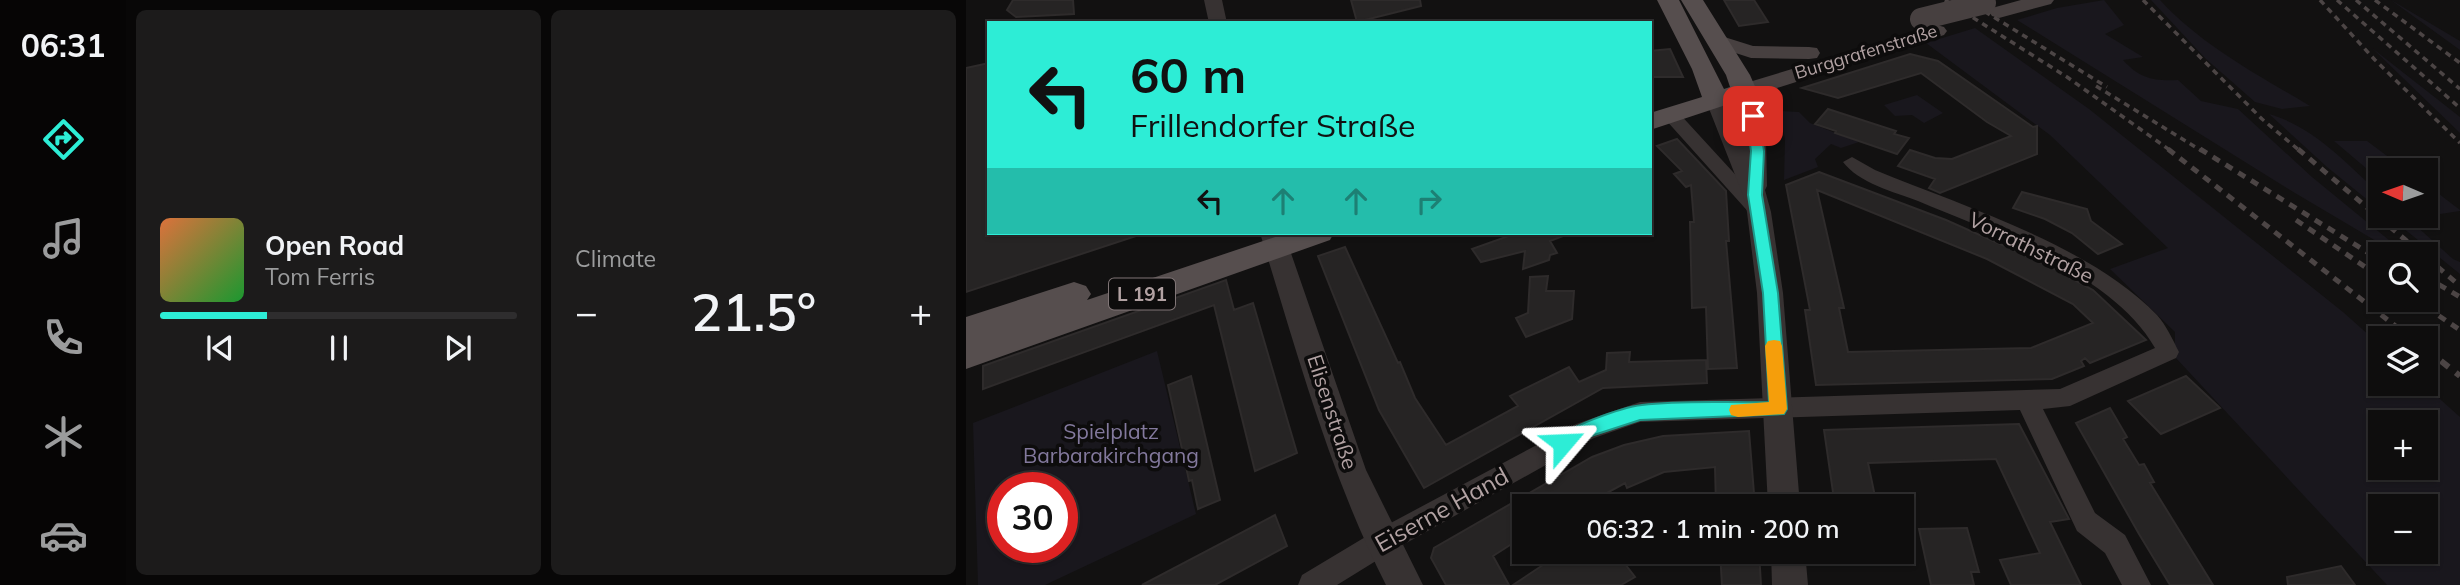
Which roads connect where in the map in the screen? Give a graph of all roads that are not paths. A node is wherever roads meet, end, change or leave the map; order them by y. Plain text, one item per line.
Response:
1 (1213, 0) edge
2 (1668, 0) edge
3 (1692, 0) edge
4 (2044, 0) edge
5 (1994, 5) edge
6 (1218, 21) edge
7 (1929, 25) junction
8 (1718, 41) junction
9 (1809, 53) junction
10 (1741, 83) junction
11 (1713, 92) junction
12 (1657, 114) edge
13 (1852, 162) dead end
14 (1757, 203) junction
15 (1294, 235) edge
16 (1268, 237) edge
17 (966, 330) edge
18 (966, 355) edge
19 (2027, 400) junction
20 (1778, 409) junction
21 (1783, 494) edge
22 (1382, 542) junction
23 (1789, 564) edge
24 (1312, 585) edge
25 (1405, 585) edge
26 (1790, 585) edge
27 (2137, 585) edge

1 - 6 street
2 - 11 main road
3 - 8 main road
4 - 5 main road, Burggrafenstraße
5 - 7 main road, Burggrafenstraße
7 - 9 main road, Burggrafenstraße
7 - 10 main road, Burggrafenstraße
8 - 9 main road
8 - 10 main road
9 - 10 main road, Burggrafenstraße
10 - 11 main road, Burggrafenstraße
10 - 14 street
11 - 12 main road, Burggrafenstraße
11 - 14 street
12 - 14 street
13 - 19 street, Vorrathstraße
14 - 20 street
15 - 16 main road, L 191
16 - 17 main road, L 191
16 - 18 main road, L 191
16 - 22 street, Elisenstraße
19 - 20 street, Vorrathstraße
19 - 27 street
20 - 21 street
20 - 22 street, Eiserne Hand
22 - 24 street, Eiserne Hand
22 - 25 street, Elisenstraße
23 - 26 street

